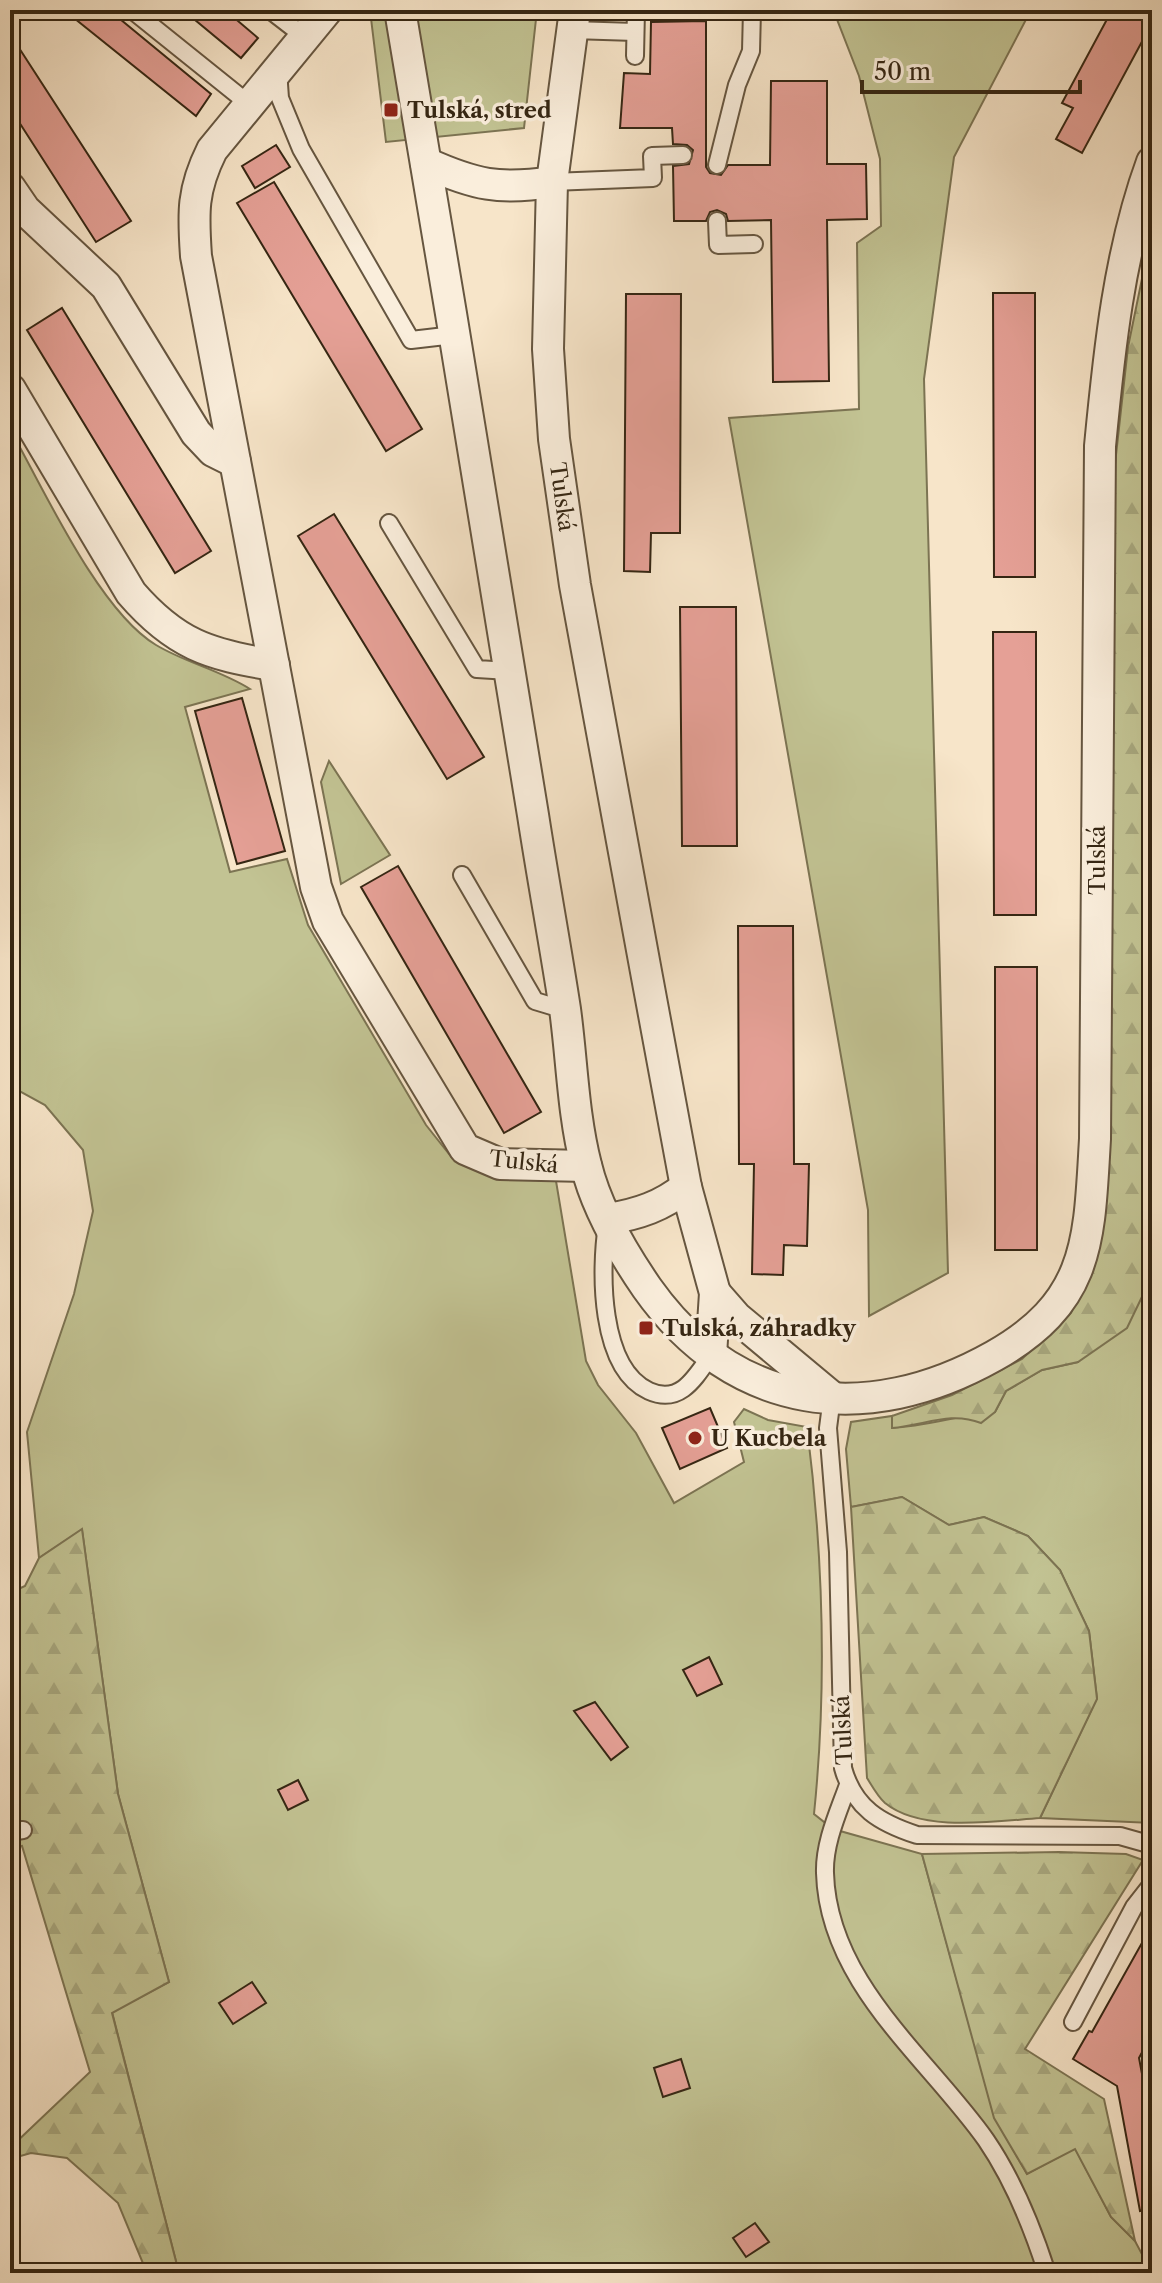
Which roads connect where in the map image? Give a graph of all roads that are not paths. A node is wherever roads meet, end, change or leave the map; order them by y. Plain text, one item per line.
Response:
1 (132, 10) edge
2 (270, 10) edge
3 (327, 10) edge
4 (400, 10) edge
5 (636, 10) edge
6 (752, 10) edge
7 (573, 20) edge
8 (635, 32) junction
9 (305, 37) junction
10 (635, 56) dead end
11 (278, 69) junction
12 (249, 104) junction
13 (683, 155) dead end
14 (1152, 162) edge
15 (426, 163) junction
16 (717, 165) dead end
17 (552, 182) junction
18 (10, 188) edge
19 (717, 221) dead end
20 (754, 244) dead end
21 (454, 335) junction
22 (10, 389) edge
23 (235, 462) junction
24 (389, 523) dead end
25 (274, 665) junction
26 (509, 671) junction
27 (462, 875) dead end
28 (565, 1010) junction
29 (586, 1166) junction
30 (686, 1187) junction
31 (608, 1219) junction
32 (715, 1293) junction
33 (711, 1355) junction
34 (832, 1397) junction
35 (848, 1785) junction
36 (1152, 1845) edge
37 (1152, 1884) edge
38 (1073, 2022) dead end
39 (1047, 2273) edge

1 - 12 lane
2 - 9 lane
3 - 9 street, Tulská
4 - 15 street, Tulská
5 - 8 lane
6 - 16 lane
7 - 8 lane
7 - 17 street, Tulská
8 - 10 lane
9 - 11 street, Tulská
11 - 12 street, Tulská
11 - 21 lane
12 - 23 street, Tulská
13 - 17 lane
14 - 34 street, Tulská
15 - 17 street
15 - 21 street, Tulská
17 - 30 street, Tulská
18 - 23 street
19 - 20 lane
21 - 26 street, Tulská
22 - 25 street
23 - 25 street, Tulská
24 - 26 lane
25 - 29 street, Tulská
26 - 28 street, Tulská
27 - 28 lane
28 - 29 street, Tulská
29 - 31 street, Tulská
30 - 31 street
30 - 32 street, Tulská
31 - 33 street, Tulská
31 - 33 lane
32 - 33 street, Tulská
32 - 34 street, Tulská
33 - 34 street, Tulská
34 - 35 lane, Tulská
35 - 36 lane, Tulská
35 - 39 lane
37 - 38 lane

